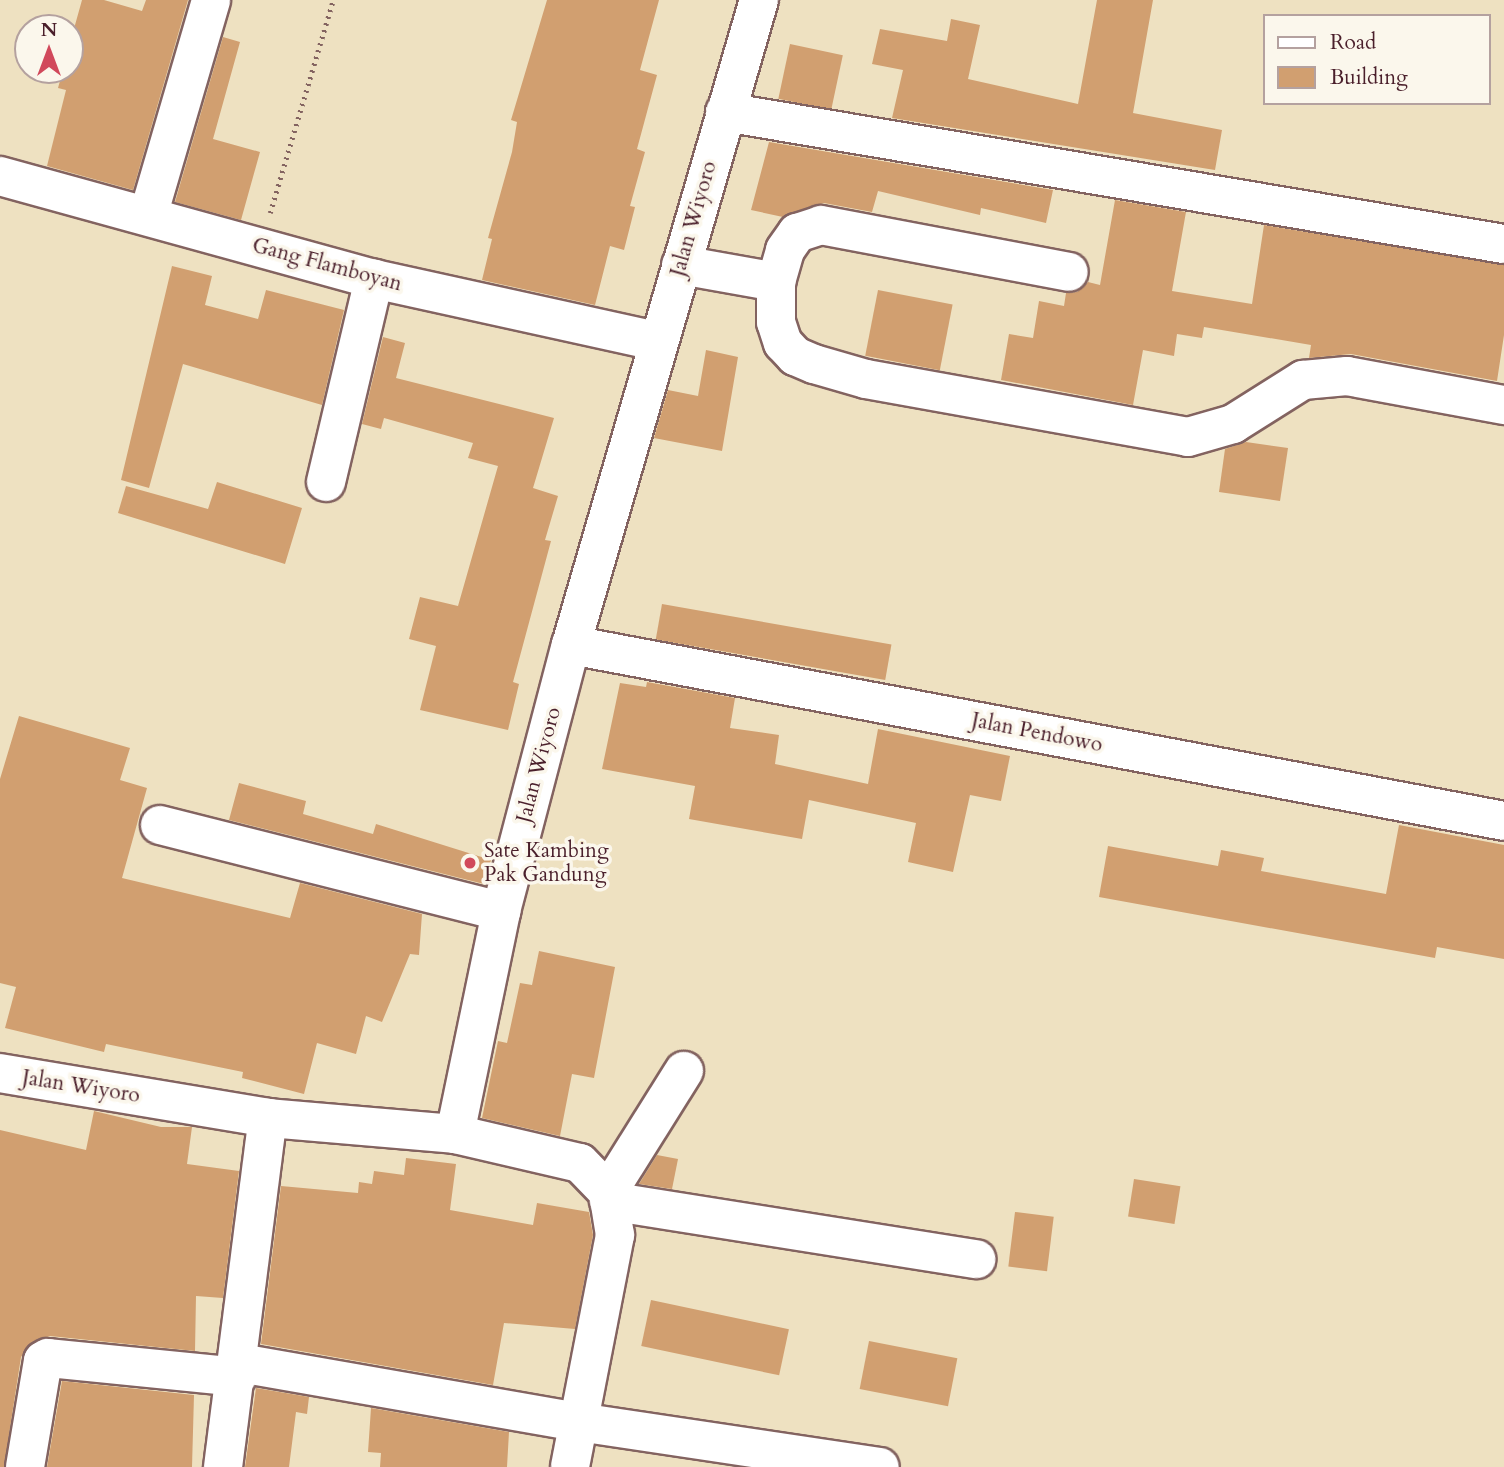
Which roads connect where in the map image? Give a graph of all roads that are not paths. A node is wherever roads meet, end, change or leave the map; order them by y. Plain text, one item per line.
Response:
1 (211, 0) edge
2 (759, 0) edge
3 (725, 112) junction
4 (0, 176) edge
5 (148, 216) junction
6 (1504, 244) edge
7 (681, 265) junction
8 (1069, 272) dead end
9 (374, 279) junction
10 (776, 282) junction
11 (657, 341) junction
12 (1504, 405) edge
13 (326, 482) dead end
14 (571, 645) junction
15 (1504, 821) edge
16 (160, 825) dead end
17 (501, 911) junction
18 (684, 1072) dead end
19 (0, 1073) edge
20 (268, 1118) junction
21 (455, 1134) junction
22 (609, 1196) junction
23 (976, 1259) dead end
24 (239, 1370) junction
25 (579, 1422) junction
26 (25, 1467) edge
27 (223, 1467) edge
28 (570, 1467) edge
29 (880, 1467) edge

1 - 5 street
2 - 3 street, Jalan Wiyoro
3 - 6 street
3 - 7 street, Jalan Wiyoro
4 - 5 street, Gang Flamboyan
5 - 9 street, Gang Flamboyan
7 - 10 street
7 - 11 street, Jalan Wiyoro
8 - 10 street
9 - 11 street, Gang Flamboyan
9 - 13 street
10 - 12 street
11 - 14 street, Jalan Wiyoro
14 - 15 street, Jalan Pendowo
14 - 17 street, Jalan Wiyoro
16 - 17 street
17 - 21 street, Jalan Wiyoro
18 - 22 street
19 - 20 street, Jalan Wiyoro
20 - 21 street, Jalan Wiyoro
20 - 24 street
21 - 22 street
22 - 23 street
22 - 25 street
24 - 25 street
24 - 26 street
24 - 27 street
25 - 28 street
25 - 29 street

